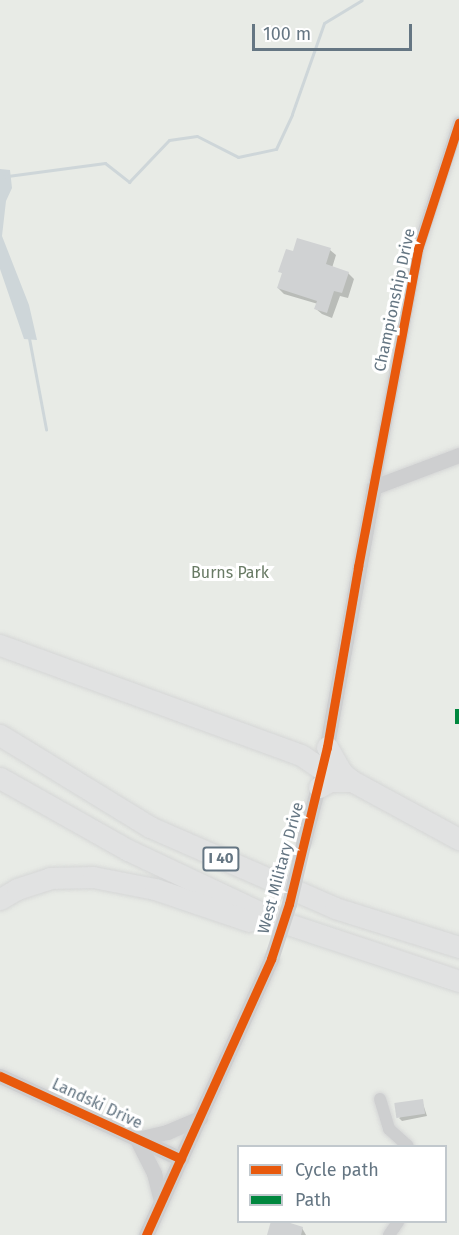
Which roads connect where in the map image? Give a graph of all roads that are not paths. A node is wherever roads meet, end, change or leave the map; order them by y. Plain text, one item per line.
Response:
1 (459, 123) edge
2 (459, 455) edge
3 (374, 486) junction
4 (0, 645) edge
5 (0, 735) edge
6 (328, 742) junction
7 (293, 752) junction
8 (0, 778) edge
9 (321, 778) junction
10 (352, 781) junction
11 (459, 839) edge
12 (0, 899) edge
13 (276, 920) junction
14 (459, 947) edge
15 (459, 981) edge
16 (0, 1076) edge
17 (380, 1099) dead end
18 (200, 1118) junction
19 (137, 1139) junction
20 (407, 1145) edge
21 (181, 1159) junction
22 (161, 1201) junction
23 (146, 1235) edge

1 - 3 street, Championship Drive
2 - 3 street
3 - 6 street, West Military Drive
4 - 7 highway
5 - 14 highway, I 40
6 - 7 highway
6 - 9 street, West Military Drive
6 - 10 highway
7 - 9 highway
8 - 13 highway, I 40
9 - 10 highway
9 - 18 street, West Military Drive, bridge
10 - 11 highway
12 - 13 highway
13 - 15 highway, I 40
16 - 19 street, Landski Drive
17 - 20 street
18 - 19 street
18 - 21 street, West Military Drive
19 - 21 street, Landski Drive
19 - 22 street
21 - 22 street, West Military Drive
22 - 23 street, West Military Drive

